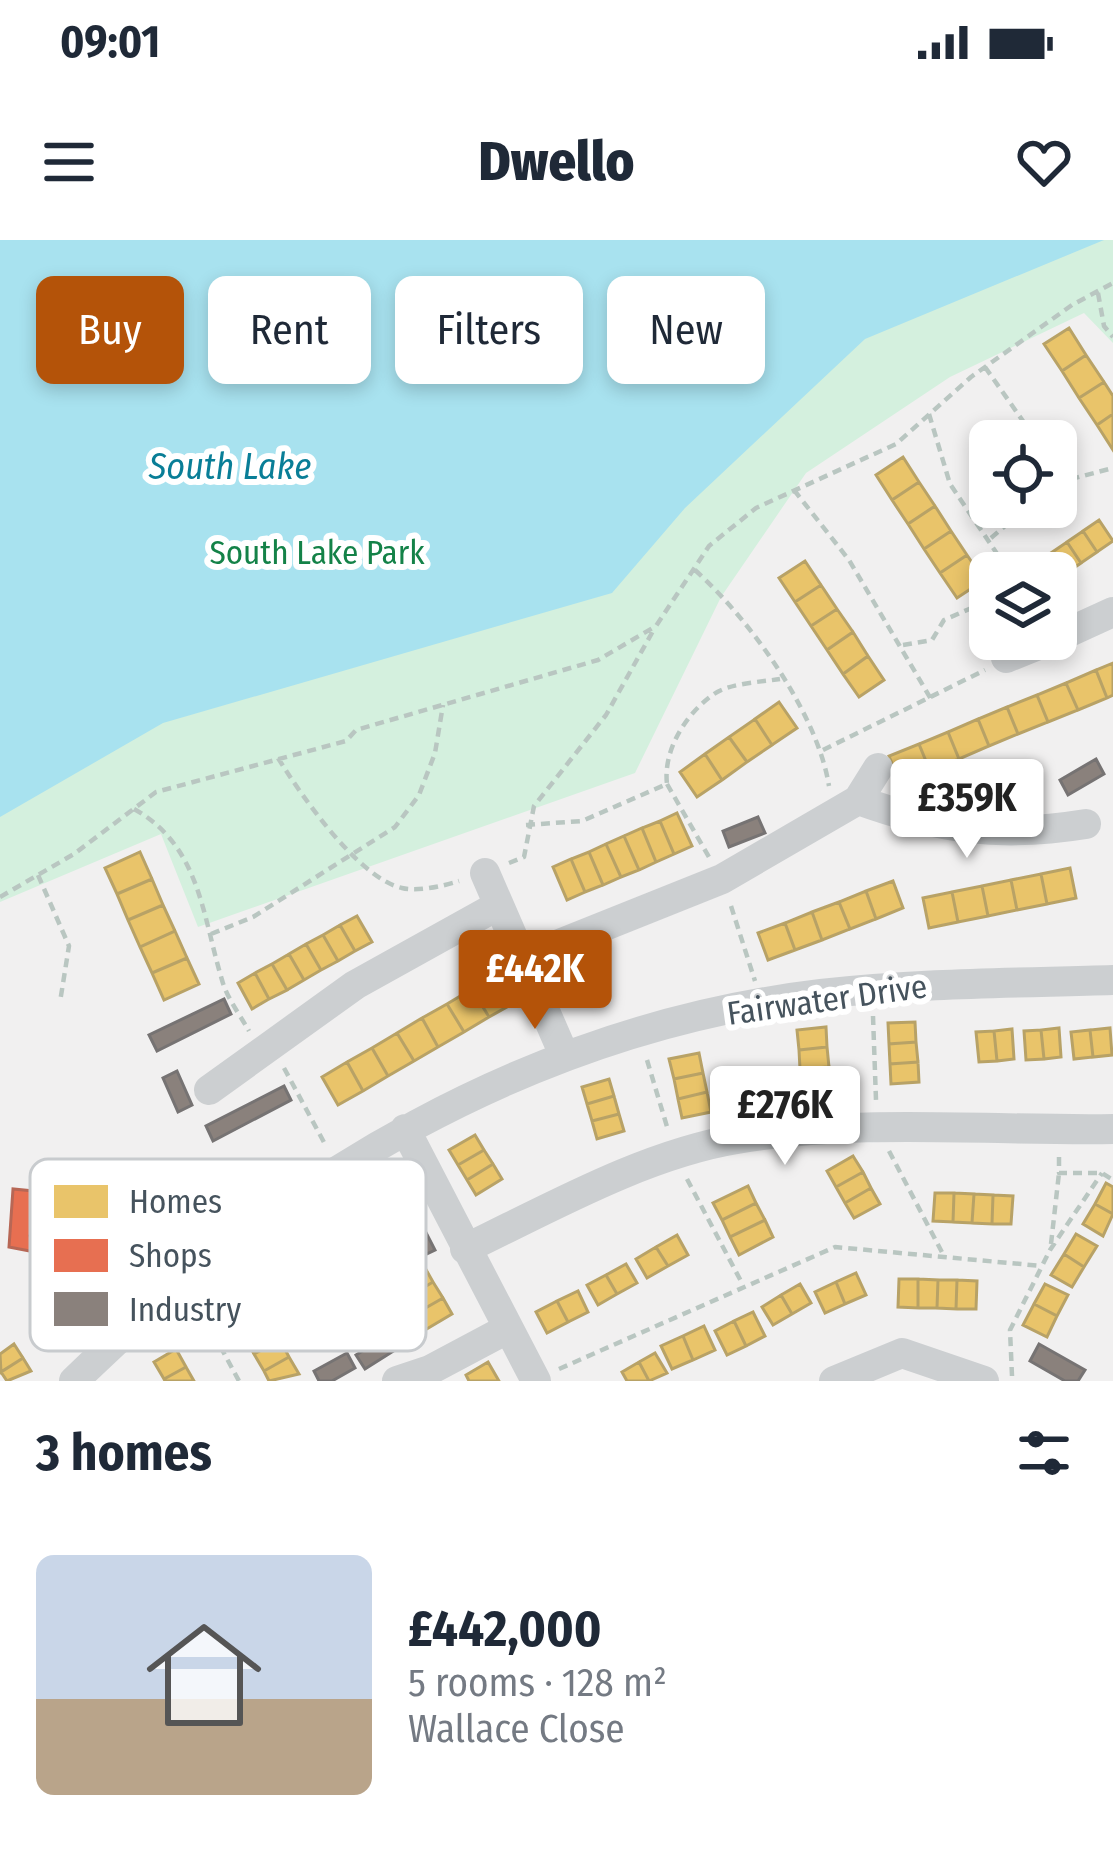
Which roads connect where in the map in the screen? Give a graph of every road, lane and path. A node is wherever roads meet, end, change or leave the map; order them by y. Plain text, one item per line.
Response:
1 (1113, 284) edge
2 (1097, 292) junction
3 (1113, 338) edge
4 (985, 367) junction
5 (929, 414) junction
6 (1022, 420) edge
7 (1113, 468) edge
8 (1077, 474) edge
9 (794, 490) junction
10 (1003, 528) edge
11 (991, 538) junction
12 (999, 552) edge
13 (694, 569) junction
14 (969, 609) edge
15 (1113, 612) edge
16 (656, 626) junction
17 (1077, 628) edge
18 (903, 645) junction
19 (1002, 660) edge
20 (780, 679) junction
21 (931, 699) junction
22 (443, 705) junction
23 (824, 750) junction
24 (278, 758) junction
25 (878, 768) dead end
26 (667, 784) junction
27 (846, 807) junction
28 (134, 808) junction
29 (1085, 824) dead end
30 (526, 825) junction
31 (352, 851) junction
32 (485, 873) junction
33 (38, 875) junction
34 (722, 879) junction
35 (0, 897) edge
36 (499, 904) junction
37 (212, 934) junction
38 (522, 959) junction
39 (1113, 980) edge
40 (757, 986) dead end
41 (60, 1001) dead end
42 (873, 1012) dead end
43 (249, 1050) junction
44 (646, 1054) dead end
45 (564, 1055) junction
46 (209, 1090) dead end
47 (878, 1128) junction
48 (405, 1129) junction
49 (1113, 1129) edge
50 (1058, 1130) junction
51 (326, 1145) dead end
52 (676, 1158) junction
53 (356, 1159) edge
54 (420, 1159) edge
55 (426, 1171) edge
56 (1059, 1173) junction
57 (1102, 1173) junction
58 (1113, 1180) edge
59 (465, 1249) junction
60 (1050, 1250) junction
61 (945, 1258) junction
62 (1042, 1266) junction
63 (743, 1286) junction
64 (506, 1329) junction
65 (100, 1351) edge
66 (223, 1351) edge
67 (74, 1381) edge
68 (239, 1381) edge
69 (397, 1381) edge
70 (536, 1381) edge
71 (834, 1381) edge
72 (984, 1381) edge
73 (1012, 1381) edge

1 - 2 path
2 - 3 path
2 - 4 path
4 - 5 path
4 - 6 path
5 - 9 path
5 - 11 path
7 - 8 path
9 - 13 path
9 - 18 path
10 - 11 path
11 - 12 path
13 - 16 path
13 - 20 path
14 - 18 path
15 - 17 street
16 - 22 path
16 - 30 path
18 - 21 path
19 - 21 path
20 - 23 path
20 - 26 path
21 - 23 path
22 - 24 path
22 - 31 path
23 - 27 path
24 - 28 path
24 - 31 path
25 - 27 street
26 - 30 path
26 - 34 path
27 - 29 street
27 - 34 street
28 - 33 path
28 - 37 path
30 - 32 path
31 - 32 path
31 - 37 path
32 - 36 street
33 - 35 path
33 - 41 path
34 - 38 street
34 - 40 path
36 - 38 street
36 - 43 street
37 - 43 path
38 - 45 street
39 - 45 street, Fairwater Drive
42 - 47 path
43 - 46 street
43 - 51 path
44 - 52 path
45 - 48 street, Fairwater Drive
47 - 50 street
47 - 52 street
47 - 61 path
48 - 53 street, Fairwater Drive
48 - 54 street
49 - 50 street
50 - 56 path
52 - 59 street
52 - 63 path
55 - 59 street
56 - 57 path
56 - 60 path
57 - 58 path
57 - 60 path
59 - 64 street
60 - 62 path
61 - 62 path
61 - 63 path
62 - 73 path
63 - 70 path
64 - 69 street
64 - 70 street
65 - 67 street, Fairwater Drive
66 - 68 path
71 - 72 street

